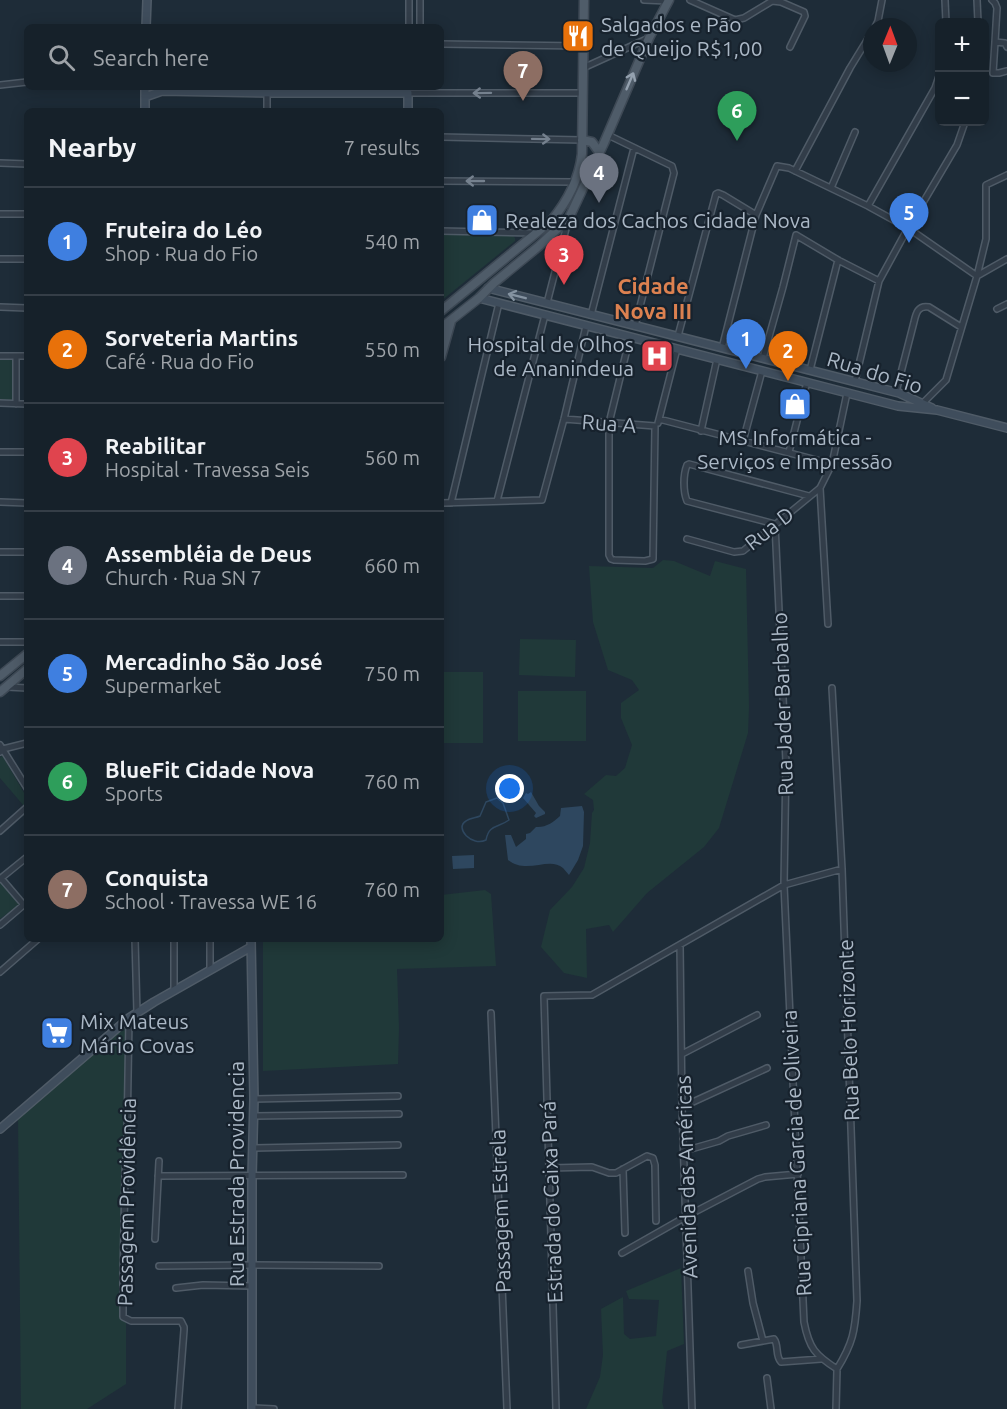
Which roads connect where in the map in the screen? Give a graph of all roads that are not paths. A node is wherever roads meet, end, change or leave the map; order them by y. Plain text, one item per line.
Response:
1 (147, 0) edge
2 (409, 0) edge
3 (420, 0) edge
4 (584, 0) edge
5 (644, 0) edge
6 (669, 0) edge
7 (690, 0) edge
8 (882, 0) edge
9 (945, 0) edge
10 (977, 0) edge
11 (992, 0) edge
12 (879, 18) edge
13 (946, 18) edge
14 (978, 18) edge
15 (146, 24) edge
16 (409, 24) edge
17 (420, 24) edge
18 (649, 38) junction
19 (995, 42) junction
20 (444, 44) edge
21 (583, 46) junction
22 (790, 47) dead end
23 (863, 47) edge
24 (1007, 47) edge
25 (583, 68) junction
26 (1007, 71) edge
27 (24, 82) edge
28 (0, 86) edge
29 (145, 90) edge
30 (158, 90) edge
31 (162, 92) junction
32 (935, 92) edge
33 (267, 93) junction
34 (408, 93) junction
35 (583, 93) junction
36 (145, 97) junction
37 (145, 108) edge
38 (267, 108) edge
39 (408, 108) edge
40 (964, 126) edge
41 (855, 132) dead end
42 (608, 135) junction
43 (444, 137) edge
44 (582, 140) junction
45 (634, 148) junction
46 (599, 152) junction
47 (0, 163) edge
48 (24, 164) edge
49 (795, 171) junction
50 (1007, 175) edge
51 (444, 181) edge
52 (575, 182) junction
53 (831, 188) junction
54 (868, 206) junction
55 (0, 214) edge
56 (24, 214) edge
57 (756, 215) junction
58 (569, 218) junction
59 (908, 228) junction
60 (444, 231) edge
61 (538, 233) junction
62 (0, 259) edge
63 (24, 259) edge
64 (1007, 259) edge
65 (838, 260) junction
66 (486, 275) junction
67 (977, 276) junction
68 (879, 281) junction
69 (491, 286) junction
70 (462, 294) junction
71 (479, 298) junction
72 (499, 303) junction
73 (547, 303) junction
74 (1007, 304) edge
75 (469, 305) junction
76 (0, 307) edge
77 (24, 308) edge
78 (444, 309) edge
79 (997, 309) dead end
80 (545, 315) junction
81 (591, 315) junction
82 (451, 321) junction
83 (586, 326) junction
84 (635, 326) junction
85 (444, 327) edge
86 (961, 327) junction
87 (678, 336) junction
88 (630, 337) junction
89 (696, 341) junction
90 (709, 344) junction
91 (444, 346) edge
92 (722, 348) junction
93 (677, 349) junction
94 (692, 353) junction
95 (0, 356) edge
96 (16, 356) junction
97 (24, 356) edge
98 (705, 356) junction
99 (763, 358) junction
100 (717, 359) junction
101 (810, 370) junction
102 (762, 371) junction
103 (855, 381) junction
104 (807, 382) junction
105 (896, 392) junction
106 (847, 393) junction
107 (0, 404) edge
108 (16, 404) junction
109 (24, 404) edge
110 (921, 405) junction
111 (564, 419) junction
112 (659, 419) junction
113 (609, 423) junction
114 (655, 426) junction
115 (1007, 428) edge
116 (701, 431) junction
117 (743, 441) junction
118 (0, 452) edge
119 (24, 452) edge
120 (789, 452) junction
121 (832, 464) junction
122 (820, 488) junction
123 (809, 496) junction
124 (497, 501) junction
125 (0, 502) edge
126 (24, 503) edge
127 (444, 503) edge
128 (451, 503) junction
129 (776, 524) junction
130 (687, 538) dead end
131 (0, 552) edge
132 (24, 552) edge
133 (0, 596) edge
134 (24, 596) edge
135 (828, 624) dead end
136 (0, 642) edge
137 (24, 642) edge
138 (24, 656) edge
139 (24, 671) edge
140 (0, 676) edge
141 (24, 688) edge
142 (832, 688) dead end
143 (2, 689) edge
144 (24, 744) edge
145 (1, 749) edge
146 (24, 784) edge
147 (24, 810) edge
148 (1, 829) edge
149 (24, 860) edge
150 (842, 869) junction
151 (1, 879) edge
152 (784, 885) junction
153 (24, 902) edge
154 (24, 904) edge
155 (0, 925) edge
156 (35, 942) edge
157 (135, 942) edge
158 (174, 942) edge
159 (210, 942) edge
160 (251, 943) edge
161 (680, 945) junction
162 (210, 970) junction
163 (0, 972) edge
164 (174, 991) junction
165 (137, 1013) junction
166 (491, 1013) dead end
167 (757, 1016) dead end
168 (129, 1018) junction
169 (682, 1054) junction
170 (767, 1068) dead end
171 (398, 1096) dead end
172 (254, 1099) junction
173 (682, 1107) junction
174 (399, 1114) dead end
175 (254, 1116) junction
176 (766, 1125) dead end
177 (0, 1129) edge
178 (398, 1145) dead end
179 (254, 1148) junction
180 (684, 1151) junction
181 (159, 1161) dead end
182 (550, 1168) junction
183 (623, 1169) junction
184 (798, 1174) junction
185 (403, 1175) dead end
186 (158, 1176) junction
187 (252, 1176) junction
188 (687, 1216) junction
189 (656, 1221) dead end
190 (625, 1233) dead end
191 (155, 1239) dead end
192 (622, 1253) dead end
193 (252, 1265) junction
194 (159, 1266) dead end
195 (379, 1266) dead end
196 (748, 1271) dead end
197 (252, 1286) junction
198 (176, 1288) dead end
199 (763, 1341) junction
200 (741, 1345) dead end
201 (821, 1359) junction
202 (837, 1369) junction
203 (766, 1378) dead end
204 (252, 1408) edge
205 (178, 1409) edge
206 (274, 1409) edge
207 (507, 1409) edge
208 (556, 1409) edge
209 (692, 1409) edge
210 (771, 1409) edge
211 (836, 1409) edge

1 - 15 street
2 - 16 street
3 - 17 street
4 - 21 main road
5 - 6 street
6 - 18 main road
7 - 22 street
8 - 12 street
9 - 13 street
10 - 14 street
11 - 19 street
18 - 25 street
42 -> 18 main road
19 - 24 street
19 - 26 street
20 - 21 street
21 - 25 main road
23 - 49 street
25 - 35 main road
27 - 28 street
29 - 36 street
30 - 31 street
31 - 33 street
31 - 36 street
32 - 54 street
33 - 34 street
33 - 38 street
35 -> 34 street
34 - 39 street
35 - 44 main road
36 - 37 street
40 - 59 street
41 - 53 street
42 - 45 street
42 - 46 main road
43 -> 44 street
44 - 46 main road
44 - 52 main road
45 - 81 street
45 - 84 street
46 - 58 main road
47 - 48 street
49 - 53 street
49 - 57 street
50 - 67 street
52 -> 51 street
52 - 61 main road
53 - 54 street
54 - 59 street
55 - 56 street
57 - 87 street
57 - 92 street
58 - 69 main road
58 - 73 street
59 - 67 street
59 - 68 street
60 - 61 street
61 - 66 main road
62 - 63 street
64 - 67 street
65 - 68 street
65 - 99 street
65 - 101 street
66 - 69 main road
66 - 70 main road
67 - 86 street
68 - 103 street
69 - 71 main road
73 -> 69 street, Rua do Fio
70 - 75 main road
70 - 78 main road
71 - 72 street, Rua do Fio
71 - 75 main road
72 - 80 street, Rua do Fio
72 - 128 street
73 - 81 street, Rua do Fio
74 - 79 street
75 - 82 main road
76 - 77 street
80 - 83 street, Rua do Fio
80 - 124 street
81 - 84 street, Rua do Fio
82 - 85 main road
82 - 91 main road
83 - 88 street, Rua do Fio
83 - 111 street
84 - 87 street, Rua do Fio
86 - 105 street
86 - 110 street
87 - 89 street, Rua do Fio
88 - 93 street, Rua do Fio
88 - 113 street
89 - 90 street, Rua do Fio
89 - 94 street
90 - 92 street, Rua do Fio
90 - 98 street
92 - 99 street, Rua do Fio
93 - 94 street, Rua do Fio
93 - 112 street
94 - 98 street, Rua do Fio
95 - 96 street
96 - 97 street
96 - 108 street
98 - 100 street, Rua do Fio
99 - 101 street, Rua do Fio
100 - 102 street, Rua do Fio
100 - 116 street
101 - 103 street, Rua do Fio
102 - 104 street, Rua do Fio
102 - 117 street
103 - 105 street, Rua do Fio
104 - 106 street, Rua do Fio
104 - 120 street
105 - 110 street, Rua do Fio
106 - 110 street, Rua do Fio
106 - 121 street, Rua D
107 - 108 street
108 - 109 street
110 - 115 street, Rua do Fio
111 - 113 street, Rua A
111 - 124 street
112 - 114 street
112 - 116 street, Rua A
113 - 114 street, Rua A
113 - 114 street
116 - 117 street, Rua A
117 - 120 street, Rua A
118 - 119 street
120 - 121 street, Rua A
121 - 122 street, Rua D
122 - 123 street, Rua D
122 - 135 street
123 - 129 street, Rua D
123 - 129 street
124 - 128 street
125 - 126 street
127 - 128 street
129 - 130 street, Rua D
129 - 152 street, Rua Jader Barbalho
131 - 132 street
133 - 134 street
136 - 137 street
138 - 140 main road
139 - 143 main road
141 - 143 street
142 - 150 street, Rua Belo Horizonte
144 - 145 street
145 - 146 street
147 - 148 street
149 - 151 street
150 - 152 street
150 - 202 street, Rua Belo Horizonte
151 - 153 street
152 - 161 street
152 - 184 street, Rua Cipriana Garcia de Oliveira
154 - 155 street
156 - 163 street
157 - 165 street
158 - 164 street
159 - 162 street
160 - 162 street
160 - 172 street, Rua Estrada Providencia
161 - 169 street, Avenida das Américas
161 - 182 street, Estrada do Caixa Pará
162 - 164 street
164 - 165 street
165 - 168 street
166 - 207 street, Passagem Estrela
167 - 169 street
168 - 177 street
168 - 205 street, Passagem Providência
169 - 173 street, Avenida das Américas
170 - 173 street
171 - 172 street
172 - 175 street, Rua Estrada Providencia
173 - 180 street, Avenida das Américas
174 - 175 street
175 - 179 street, Rua Estrada Providencia
176 - 180 street
178 - 179 street
179 - 187 street, Rua Estrada Providencia
180 - 188 street, Avenida das Américas
181 - 186 street
182 - 183 street
182 - 208 street, Estrada do Caixa Pará
183 - 189 street
183 - 190 street
184 - 188 street
184 - 201 street, Rua Cipriana Garcia de Oliveira
185 - 187 street
186 - 187 street
186 - 191 street
187 - 193 street, Rua Estrada Providencia
188 - 192 street
188 - 209 street, Avenida das Américas
193 - 194 street
193 - 195 street
193 - 197 street, Rua Estrada Providencia
196 - 199 street
197 - 198 street
197 - 204 street, Rua Estrada Providencia
199 - 200 street
199 - 201 street
201 - 202 street, Rua Cipriana Garcia de Oliveira
202 - 211 street
203 - 210 street
204 - 206 street

